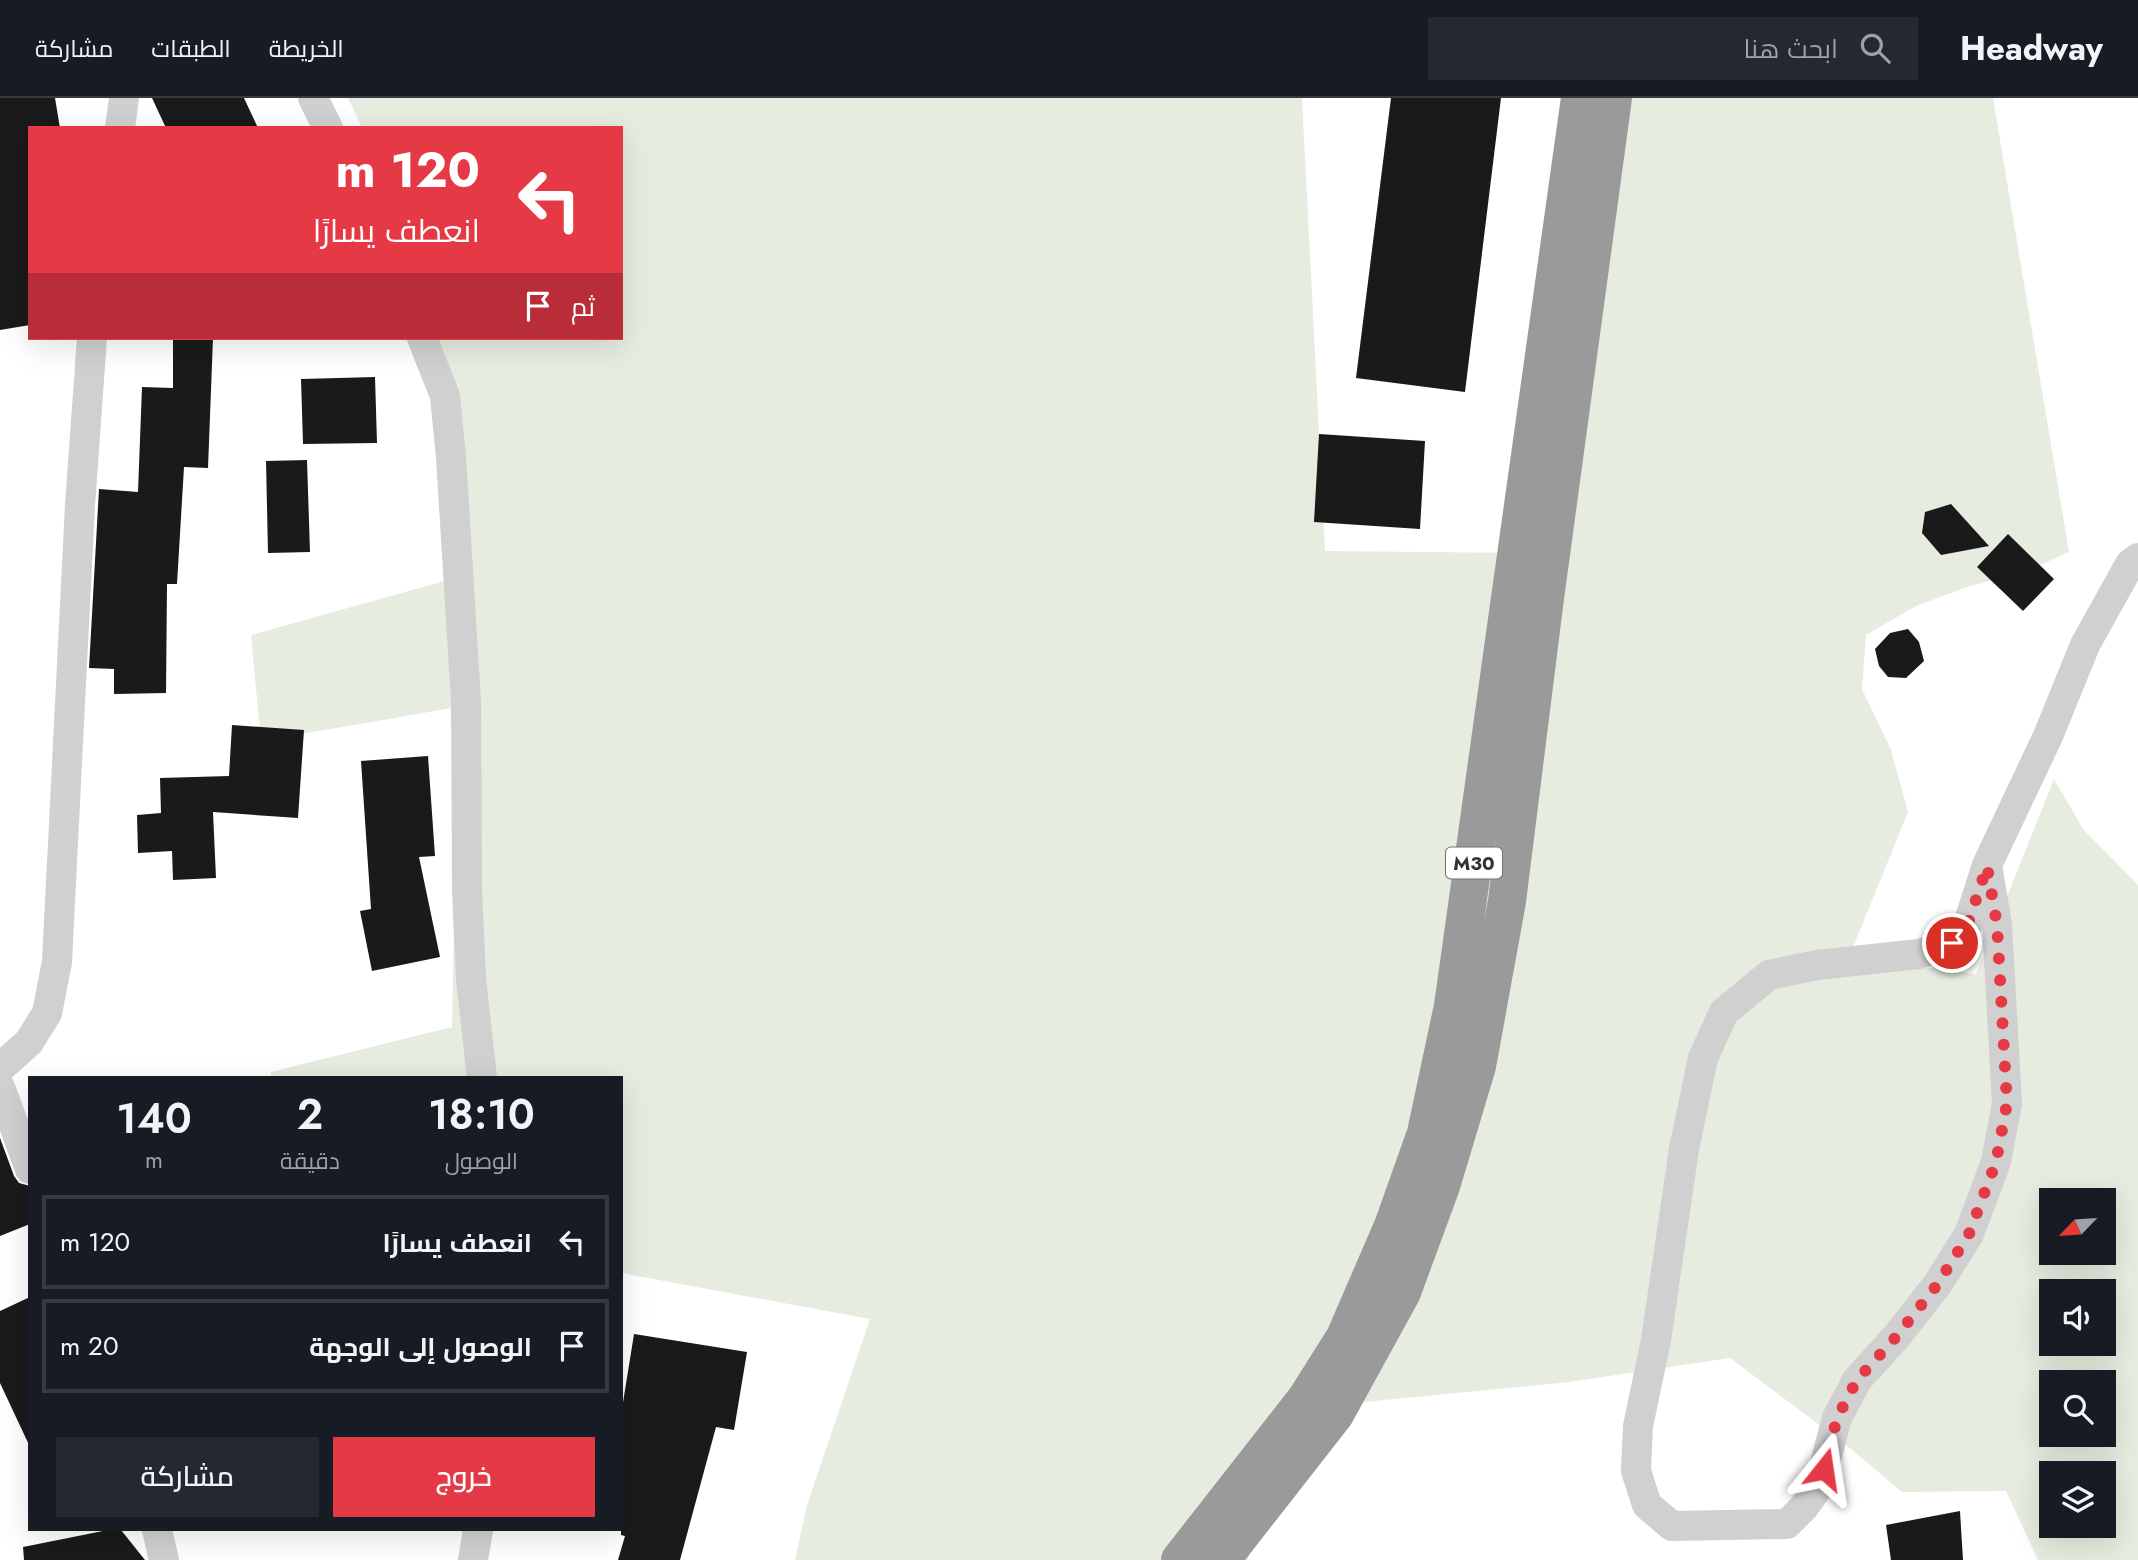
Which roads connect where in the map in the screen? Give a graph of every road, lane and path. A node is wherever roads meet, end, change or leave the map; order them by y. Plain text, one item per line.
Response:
1 (124, 98) edge
2 (313, 98) edge
3 (1580, 98) edge
4 (1613, 98) edge
5 (120, 126) edge
6 (327, 126) edge
7 (92, 340) edge
8 (423, 340) edge
9 (2138, 558) edge
10 (1987, 866) junction
11 (0, 1068) edge
12 (482, 1076) edge
13 (0, 1087) edge
14 (28, 1164) edge
15 (157, 1531) edge
16 (478, 1531) edge
17 (164, 1560) edge
18 (473, 1560) edge
19 (1180, 1560) edge
20 (1221, 1560) edge

1 - 5 street
2 - 6 street
3 - 19 highway, M30
4 - 20 highway, M30
7 - 11 street
8 - 12 street
9 - 10 street
10 - 10 street
13 - 14 street
15 - 17 street
16 - 18 street

